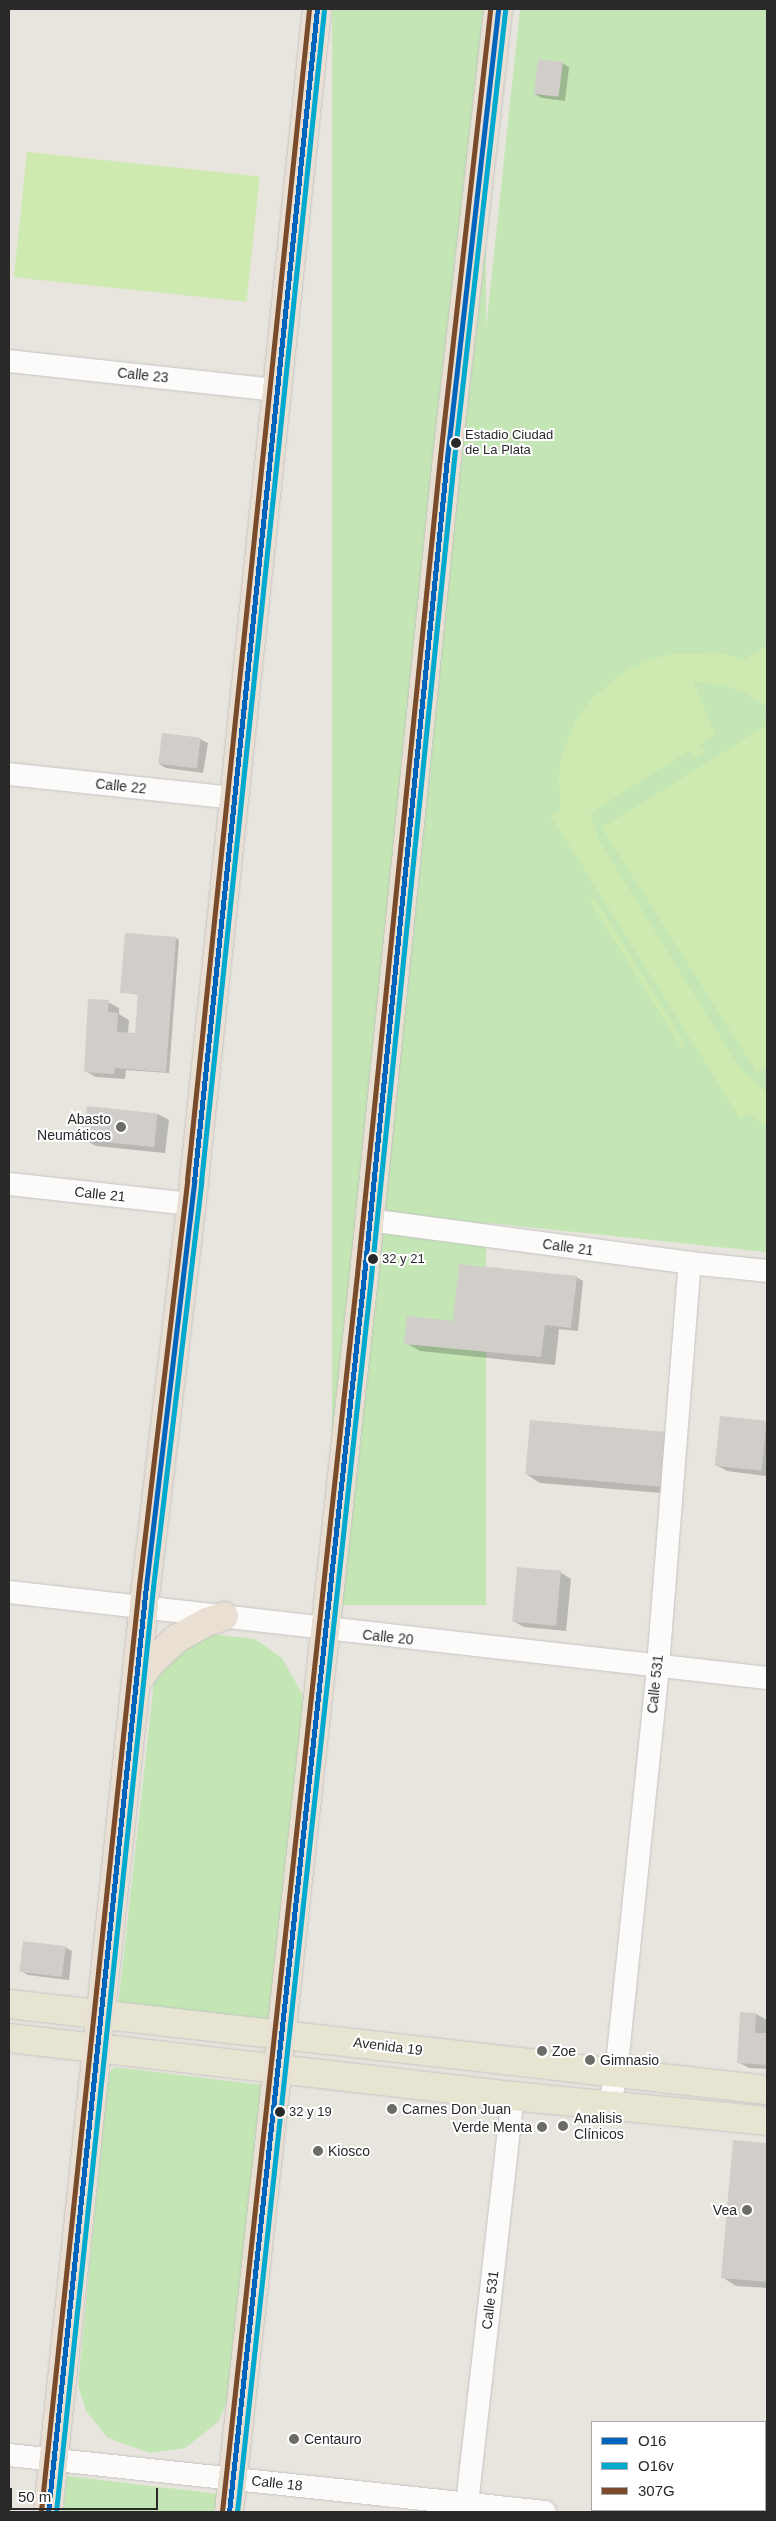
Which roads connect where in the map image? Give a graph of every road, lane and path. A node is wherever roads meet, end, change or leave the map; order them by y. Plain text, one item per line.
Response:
1 (317, 9) edge
2 (498, 9) edge
3 (9, 361) edge
4 (277, 390) junction
5 (9, 774) edge
6 (234, 798) junction
7 (9, 1184) edge
8 (191, 1204) junction
9 (369, 1220) junction
10 (690, 1263) junction
11 (767, 1271) edge
12 (9, 1592) edge
13 (144, 1606) junction
14 (224, 1616) junction
15 (325, 1630) junction
16 (658, 1666) junction
17 (767, 1678) edge
18 (136, 1683) junction
19 (9, 2004) edge
20 (101, 2015) junction
21 (280, 2034) junction
22 (9, 2038) edge
23 (98, 2047) junction
24 (276, 2067) junction
25 (616, 2074) junction
26 (767, 2090) edge
27 (513, 2096) junction
28 (610, 2104) junction
29 (767, 2121) edge
30 (9, 2455) edge
31 (53, 2460) junction
32 (232, 2479) junction
33 (467, 2504) junction
34 (48, 2512) edge
35 (229, 2512) edge
36 (546, 2512) edge

1 - 4 highway
2 - 9 highway
3 - 4 street, Calle 23
4 - 6 highway
5 - 6 street, Calle 22
6 - 8 highway
7 - 8 street, Calle 21
8 - 13 highway
9 - 10 street, Calle 21
9 - 15 highway
10 - 11 street, Calle 21
10 - 16 street, Calle 531
12 - 13 street, Calle 20
13 - 14 street, Calle 20
13 - 18 highway
14 - 15 street, Calle 20
14 - 18 highway
15 - 16 street, Calle 20
15 - 21 highway
16 - 17 street, Calle 20
16 - 25 street, Calle 531
18 - 20 highway
19 - 20 main road, Avenida 19
20 - 21 main road, Avenida 19
20 - 23 highway
21 - 24 highway
21 - 25 main road, Avenida 19
22 - 23 main road
23 - 24 main road
23 - 31 highway
24 - 27 main road
24 - 32 highway
25 - 26 main road, Avenida 19
25 - 28 street, Calle 531
27 - 28 main road
27 - 33 street, Calle 531
28 - 29 main road
30 - 31 street, Calle 18
31 - 32 street, Calle 18
31 - 34 highway
32 - 33 street, Calle 18
32 - 35 highway
33 - 36 street, Calle 18

